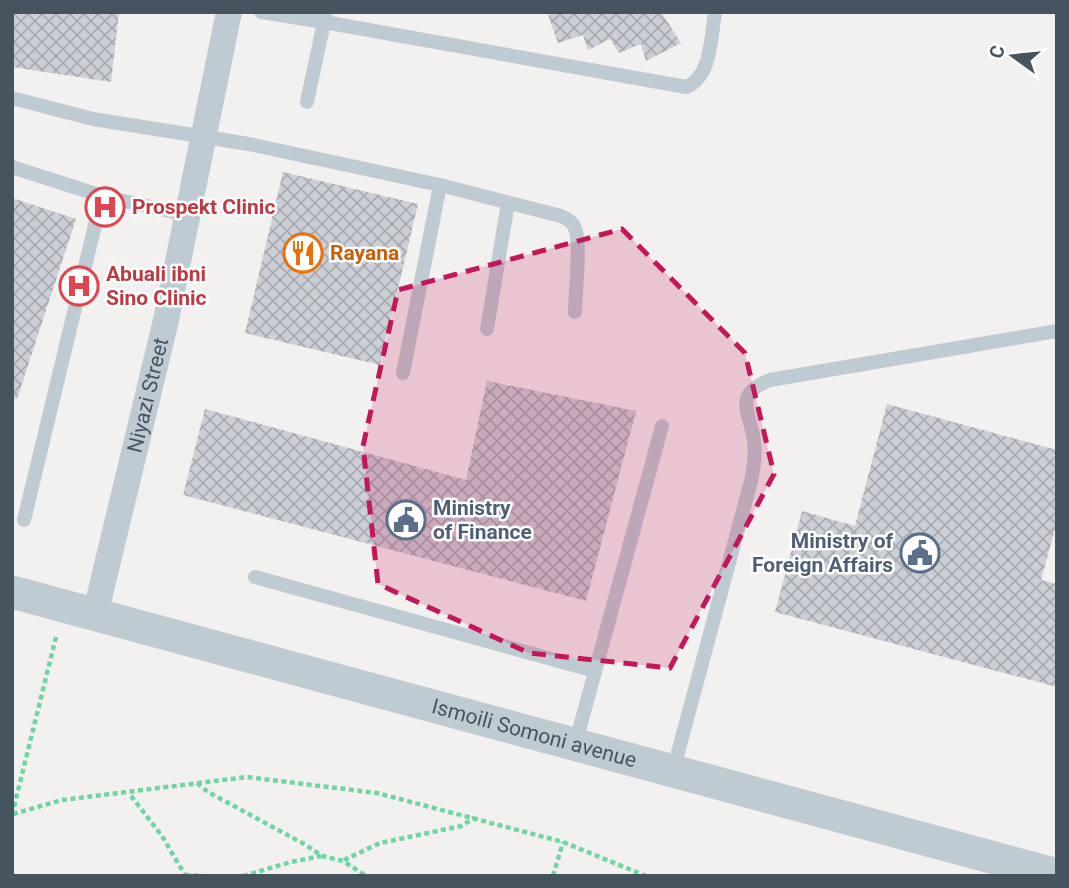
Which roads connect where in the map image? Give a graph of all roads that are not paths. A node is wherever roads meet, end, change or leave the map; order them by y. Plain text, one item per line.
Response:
1 (229, 12) edge
2 (261, 12) edge
3 (715, 12) edge
4 (325, 17) edge
5 (12, 98) edge
6 (307, 102) dead end
7 (204, 137) junction
8 (12, 167) edge
9 (440, 185) junction
10 (102, 197) junction
11 (508, 203) junction
12 (187, 215) junction
13 (575, 312) dead end
14 (487, 329) dead end
15 (1057, 331) edge
16 (402, 373) dead end
17 (662, 426) dead end
18 (24, 520) dead end
19 (255, 577) dead end
20 (12, 592) edge
21 (79, 610) junction
22 (595, 671) junction
23 (575, 745) junction
24 (673, 771) junction
25 (1057, 875) edge

1 - 7 street, Niyazi Street
2 - 4 lane
3 - 4 lane
4 - 6 lane
5 - 7 lane
7 - 9 lane
7 - 12 street, Niyazi Street
8 - 10 lane
9 - 11 lane
9 - 16 lane
10 - 12 lane
10 - 18 lane
11 - 13 lane
11 - 14 lane
12 - 21 street, Niyazi Street
15 - 24 lane
17 - 22 lane
19 - 22 lane
20 - 21 street, Ismoili Somoni avenue
21 - 23 street, Ismoili Somoni avenue
22 - 23 lane
23 - 24 street, Ismoili Somoni avenue
24 - 25 street, Ismoili Somoni avenue

